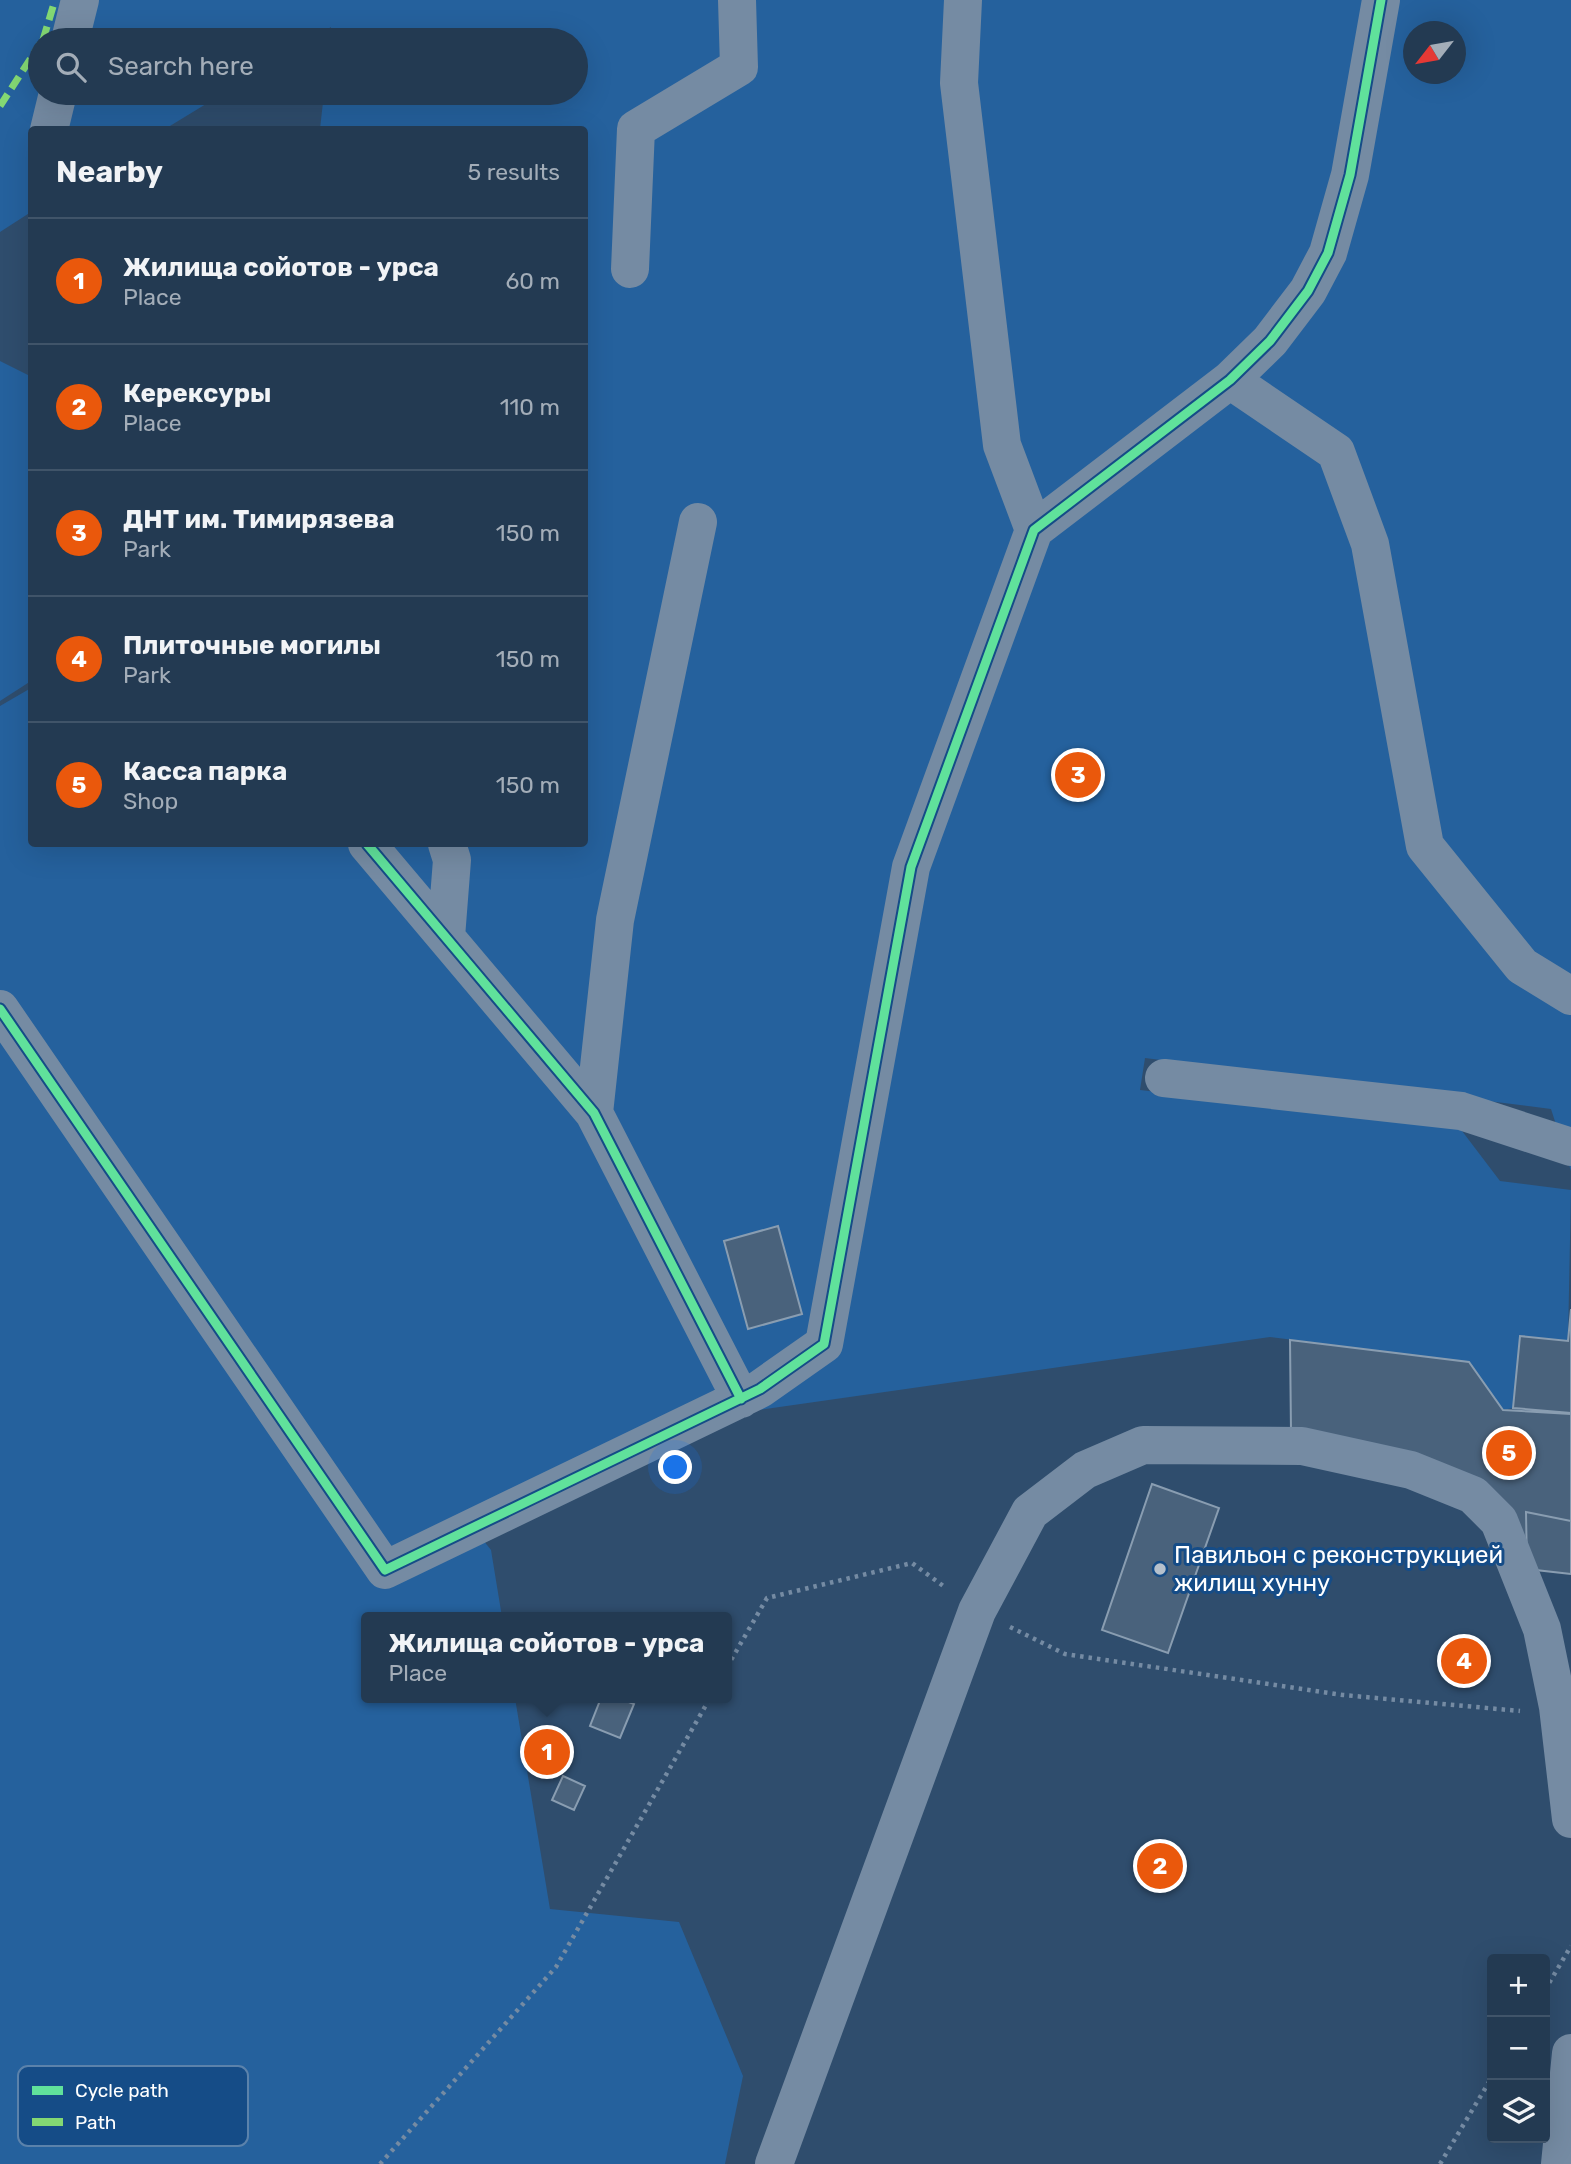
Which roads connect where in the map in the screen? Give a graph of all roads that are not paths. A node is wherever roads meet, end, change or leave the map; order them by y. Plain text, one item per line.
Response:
1 (80, 0) edge
2 (737, 0) edge
3 (963, 0) edge
4 (1381, 0) edge
5 (73, 28) edge
6 (55, 105) edge
7 (50, 126) edge
8 (631, 269) dead end
9 (1230, 380) junction
10 (698, 522) dead end
11 (1034, 530) junction
12 (370, 847) edge
13 (448, 847) edge
14 (446, 937) junction
15 (1571, 996) edge
16 (0, 1009) edge
17 (1164, 1077) dead end
18 (594, 1112) junction
19 (1571, 1147) edge
20 (741, 1399) junction
21 (1571, 1819) edge
22 (1571, 2053) edge
23 (774, 2164) edge
24 (1560, 2164) edge

1 - 5 street
2 - 8 street
3 - 11 street
4 - 9 street
6 - 7 street
9 - 11 street
9 - 15 street
10 - 18 street
11 - 20 street
12 - 14 street
13 - 14 street
14 - 18 street
16 - 20 street
17 - 19 street
18 - 20 street
21 - 23 street
22 - 24 street

